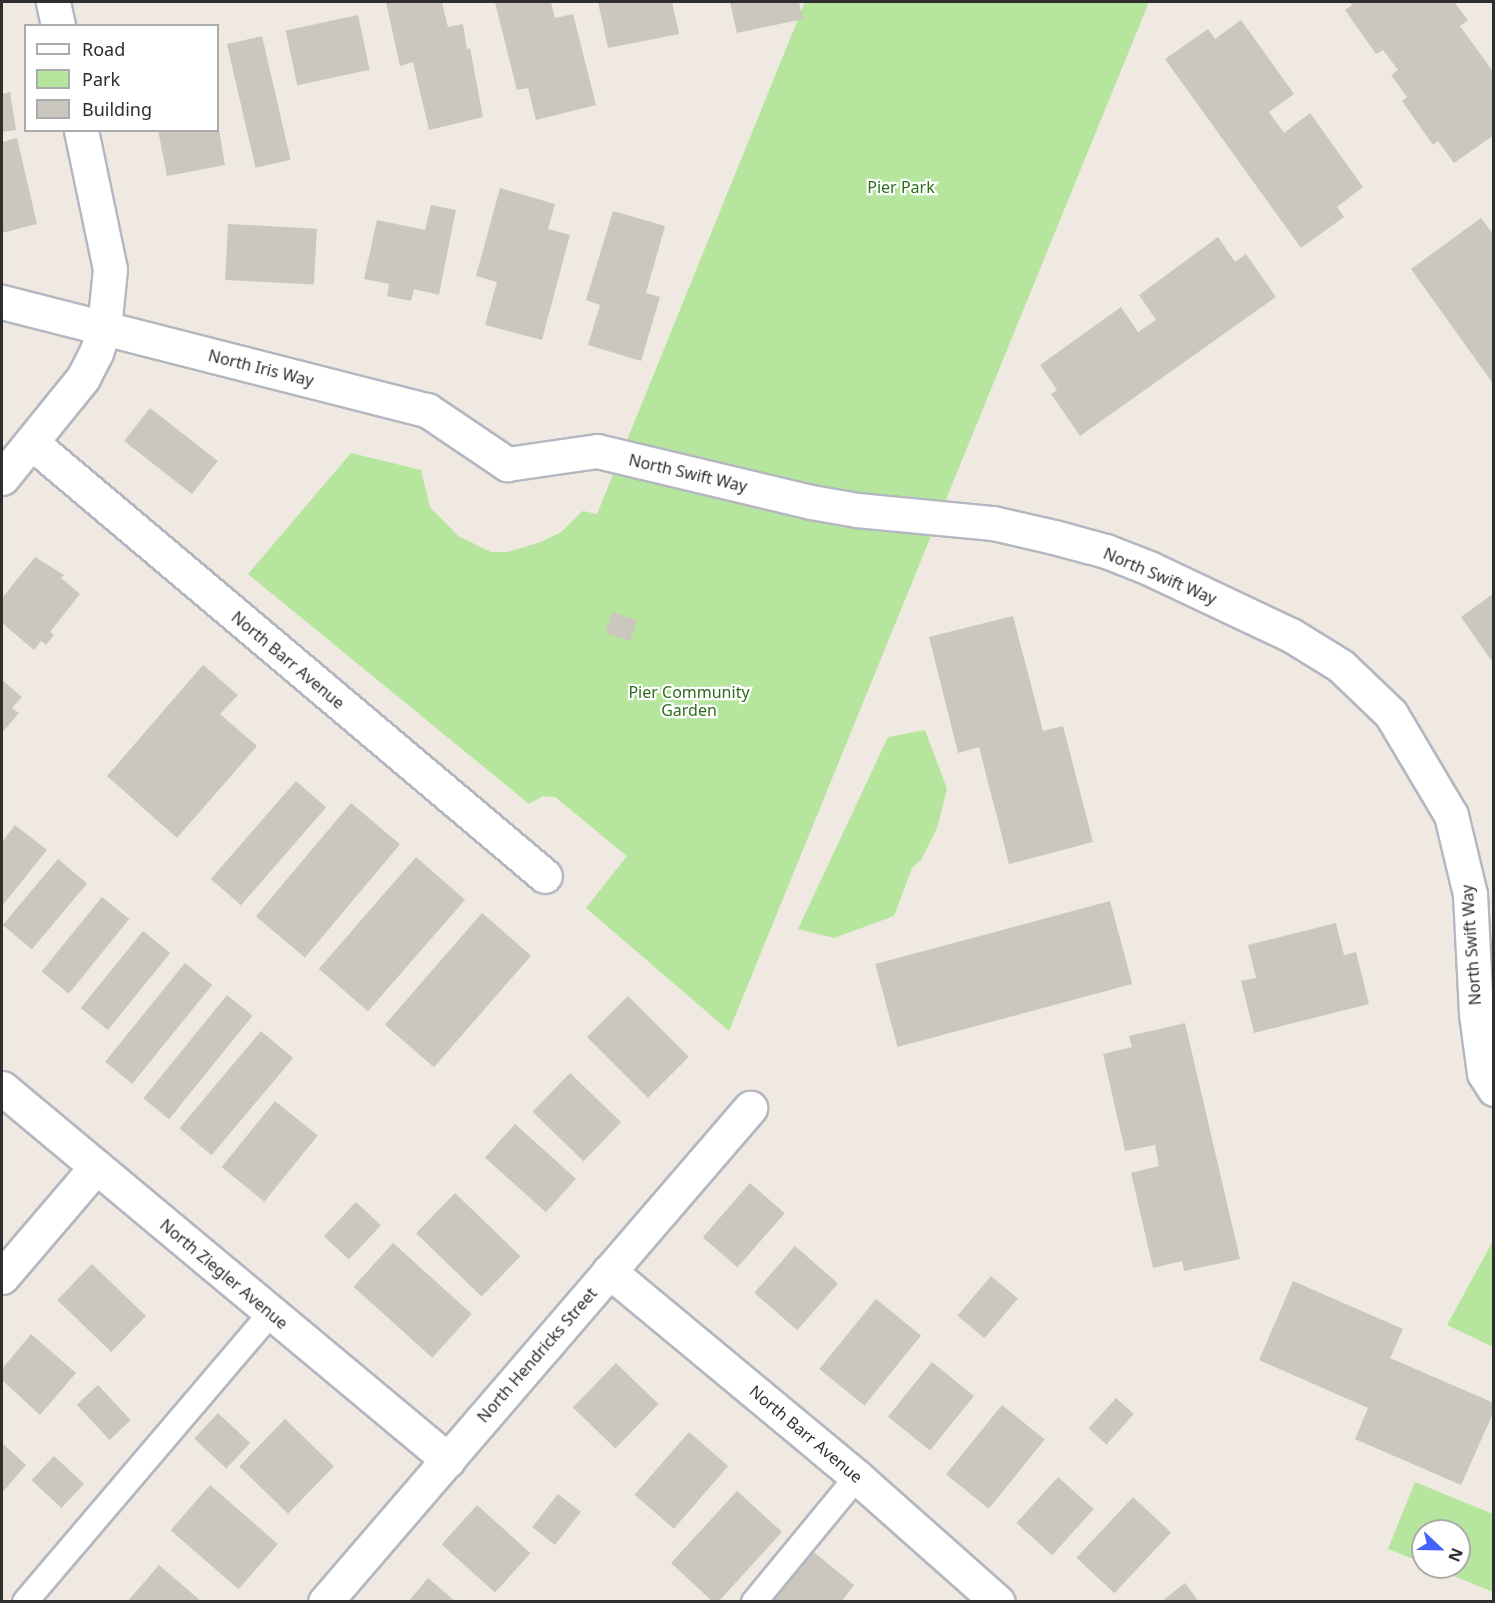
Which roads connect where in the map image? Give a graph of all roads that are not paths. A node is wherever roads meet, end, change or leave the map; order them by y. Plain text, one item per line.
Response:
1 (53, 2) edge
2 (58, 24) edge
3 (81, 132) edge
4 (2, 302) edge
5 (104, 328) junction
6 (32, 443) junction
7 (507, 464) joint
8 (2, 478) edge
9 (545, 876) dead end
10 (2, 1088) edge
11 (1494, 1089) edge
12 (750, 1108) dead end
13 (96, 1167) junction
14 (609, 1271) junction
15 (2, 1277) edge
16 (271, 1314) junction
17 (448, 1460) junction
18 (858, 1477) junction
19 (25, 1602) edge
20 (325, 1602) edge
21 (754, 1602) edge
22 (998, 1602) edge

1 - 2 street
3 - 5 street
4 - 5 street, North Iris Way
5 - 6 street
5 - 7 street, North Iris Way
6 - 8 street
6 - 9 street, North Barr Avenue
7 - 11 street, North Swift Way
10 - 13 street, North Ziegler Avenue
12 - 14 street, North Hendricks Street
13 - 15 street
13 - 16 street, North Ziegler Avenue
14 - 17 street, North Hendricks Street
14 - 18 street, North Barr Avenue
16 - 17 street, North Ziegler Avenue
16 - 19 lane
17 - 20 street, North Hendricks Street
18 - 21 lane
18 - 22 street, North Barr Avenue

